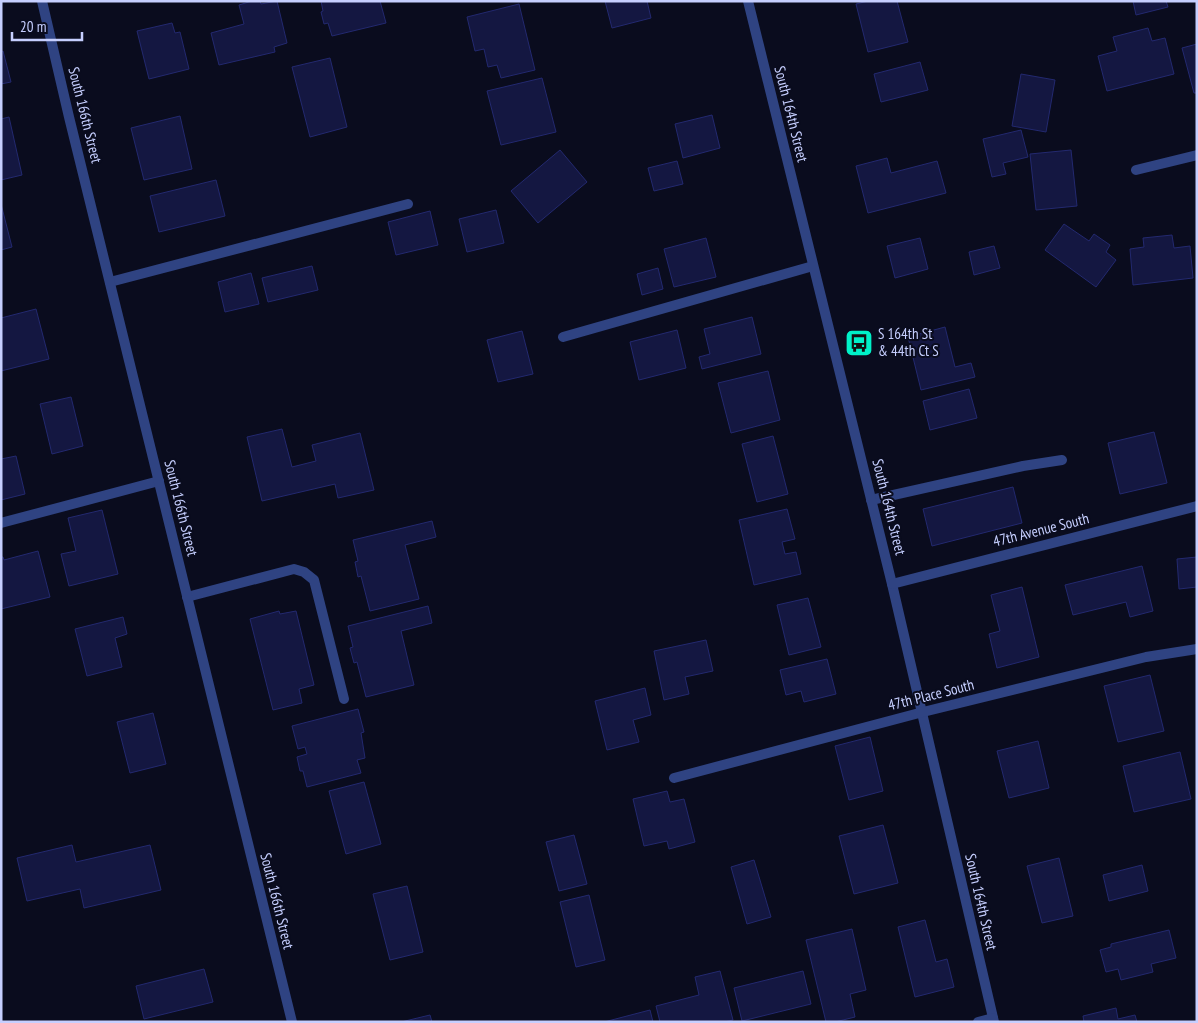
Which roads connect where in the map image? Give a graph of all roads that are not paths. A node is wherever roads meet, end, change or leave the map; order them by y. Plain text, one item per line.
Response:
1 (42, 1) edge
2 (748, 1) edge
3 (1197, 156) edge
4 (1136, 170) dead end
5 (408, 204) dead end
6 (813, 266) junction
7 (110, 282) junction
8 (563, 337) dead end
9 (1062, 460) dead end
10 (159, 481) junction
11 (872, 500) junction
12 (1197, 506) edge
13 (1, 523) edge
14 (892, 584) junction
15 (187, 597) junction
16 (1197, 649) edge
17 (344, 699) dead end
18 (922, 712) junction
19 (674, 778) dead end
20 (993, 1020) edge
21 (292, 1022) edge
22 (978, 1022) edge

1 - 7 street, South 166th Street
2 - 6 street, South 164th Street
3 - 4 street
5 - 7 street
6 - 8 street
6 - 11 street, South 164th Street
7 - 10 street, South 166th Street
9 - 11 street
10 - 13 street
10 - 15 street, South 166th Street
11 - 14 street, South 164th Street
12 - 14 street, 47th Avenue South
14 - 18 street, South 164th Street
15 - 17 street
15 - 21 street, South 166th Street
16 - 18 street, 47th Place South
18 - 19 street, 47th Place South
18 - 20 street, South 164th Street
20 - 22 street

